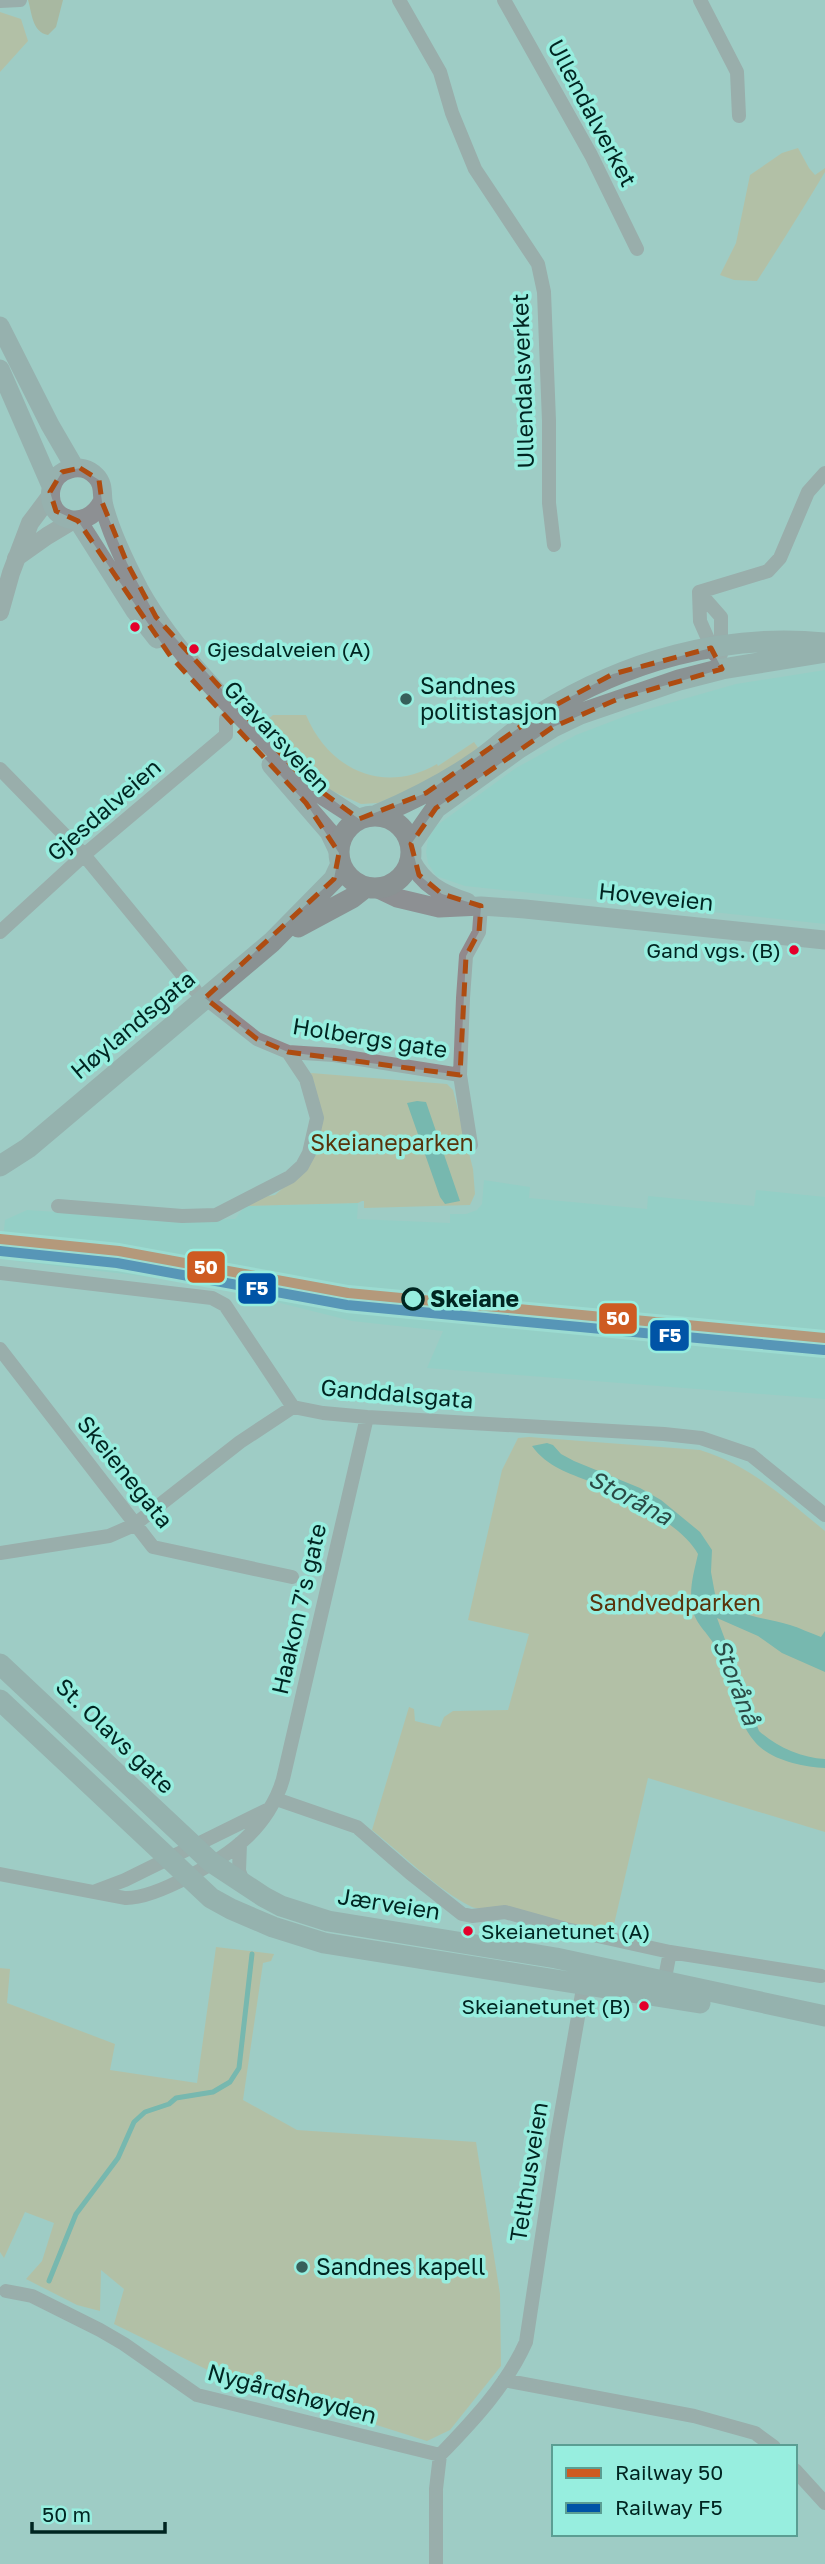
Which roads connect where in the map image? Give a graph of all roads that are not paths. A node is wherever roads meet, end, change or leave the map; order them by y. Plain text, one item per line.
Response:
1 (20, 0) edge
2 (399, 0) edge
3 (504, 0) edge
4 (700, 0) edge
5 (0, 1) edge
6 (739, 116) dead end
7 (637, 249) dead end
8 (0, 326) edge
9 (0, 369) edge
10 (75, 468) junction
11 (825, 473) edge
12 (51, 490) junction
13 (102, 502) junction
14 (75, 521) junction
15 (554, 545) dead end
16 (16, 558) junction
17 (699, 592) junction
18 (0, 612) edge
19 (825, 643) edge
20 (716, 647) junction
21 (825, 652) edge
22 (722, 669) junction
23 (226, 719) junction
24 (0, 769) edge
25 (368, 817) junction
26 (411, 852) junction
27 (84, 855) junction
28 (340, 859) junction
29 (371, 888) junction
30 (481, 906) junction
31 (0, 932) edge
32 (825, 940) edge
33 (272, 942) junction
34 (200, 994) junction
35 (288, 1052) junction
36 (460, 1075) junction
37 (471, 1145) dead end
38 (28, 1148) junction
39 (0, 1166) edge
40 (0, 1182) edge
41 (58, 1206) dead end
42 (0, 1273) edge
43 (0, 1349) edge
44 (293, 1407) junction
45 (367, 1417) junction
46 (825, 1515) edge
47 (134, 1525) junction
48 (0, 1553) edge
49 (292, 1577) dead end
50 (0, 1664) edge
51 (0, 1700) edge
52 (272, 1804) junction
53 (240, 1843) junction
54 (193, 1846) junction
55 (168, 1858) junction
56 (211, 1862) junction
57 (0, 1874) edge
58 (187, 1877) junction
59 (244, 1886) junction
60 (94, 1891) junction
61 (670, 1952) junction
62 (585, 1975) junction
63 (821, 1976) dead end
64 (663, 1989) junction
65 (825, 2015) edge
66 (825, 2022) edge
67 (2, 2291) edge
68 (504, 2381) junction
69 (771, 2445) edge
70 (440, 2455) junction
71 (797, 2472) edge
72 (825, 2503) edge
73 (436, 2564) edge

1 - 5 street
2 - 15 street, Ullendalsverket
3 - 7 street, Ullendalverket
4 - 6 street
8 - 10 main road
9 - 12 main road
10 - 12 main road
10 - 13 main road
11 - 17 street
12 - 14 main road
12 - 16 street
13 - 14 main road
13 - 25 main road, Gravarsveien
14 - 16 street
14 - 23 main road, Gravarsveien
16 - 18 street
17 - 20 street
17 - 20 street
19 - 20 main road
20 - 22 street
20 - 25 main road
21 - 22 main road
22 - 26 main road
23 - 27 street, Gjesdalveien
23 - 28 main road, Gravarsveien
24 - 27 street, Holbergs gate
25 - 26 main road
25 - 28 main road
26 - 29 main road
26 - 30 main road, Hoveveien
27 - 31 street, Gjesdalveien
27 - 34 street, Holbergs gate
28 - 29 main road
28 - 33 main road, Høylandsgata
29 - 30 main road, Hoveveien
29 - 33 main road, Høylandsgata
30 - 32 main road, Hoveveien
30 - 36 street
33 - 34 main road, Høylandsgata
34 - 35 street, Holbergs gate
34 - 38 main road, Høylandsgata
35 - 36 street, Holbergs gate
35 - 41 street
36 - 37 street
38 - 39 main road, Høylandsgata
38 - 40 main road, Høylandsgata
42 - 44 street, Ganddalsgata
43 - 47 street, Skeienegata
44 - 45 street, Ganddalsgata
44 - 47 street
45 - 46 street, Ganddalsgata
45 - 52 street, Haakon 7's gate
47 - 48 street
47 - 49 street, Skeienegata
50 - 54 main road, St. Olavs gate
51 - 55 main road
52 - 53 street, Haakon 7's gate
52 - 54 street
52 - 61 street, Jærveien
53 - 56 street, Haakon 7's gate
53 - 59 street
54 - 55 street
54 - 56 main road, Jærveien
55 - 58 main road
55 - 60 street
56 - 58 street, Haakon 7's gate
56 - 59 main road, Jærveien
57 - 60 street
58 - 60 street
58 - 62 main road, Jærveien
59 - 62 main road, Jærveien
61 - 63 street
61 - 64 street
62 - 64 main road, Jærveien
62 - 68 street, Telthusveien
64 - 65 main road, Jærveien
64 - 66 main road, Jærveien
67 - 70 street, Nygårdshøyden
68 - 69 street
68 - 70 street, Telthusveien
70 - 73 street
71 - 72 street

